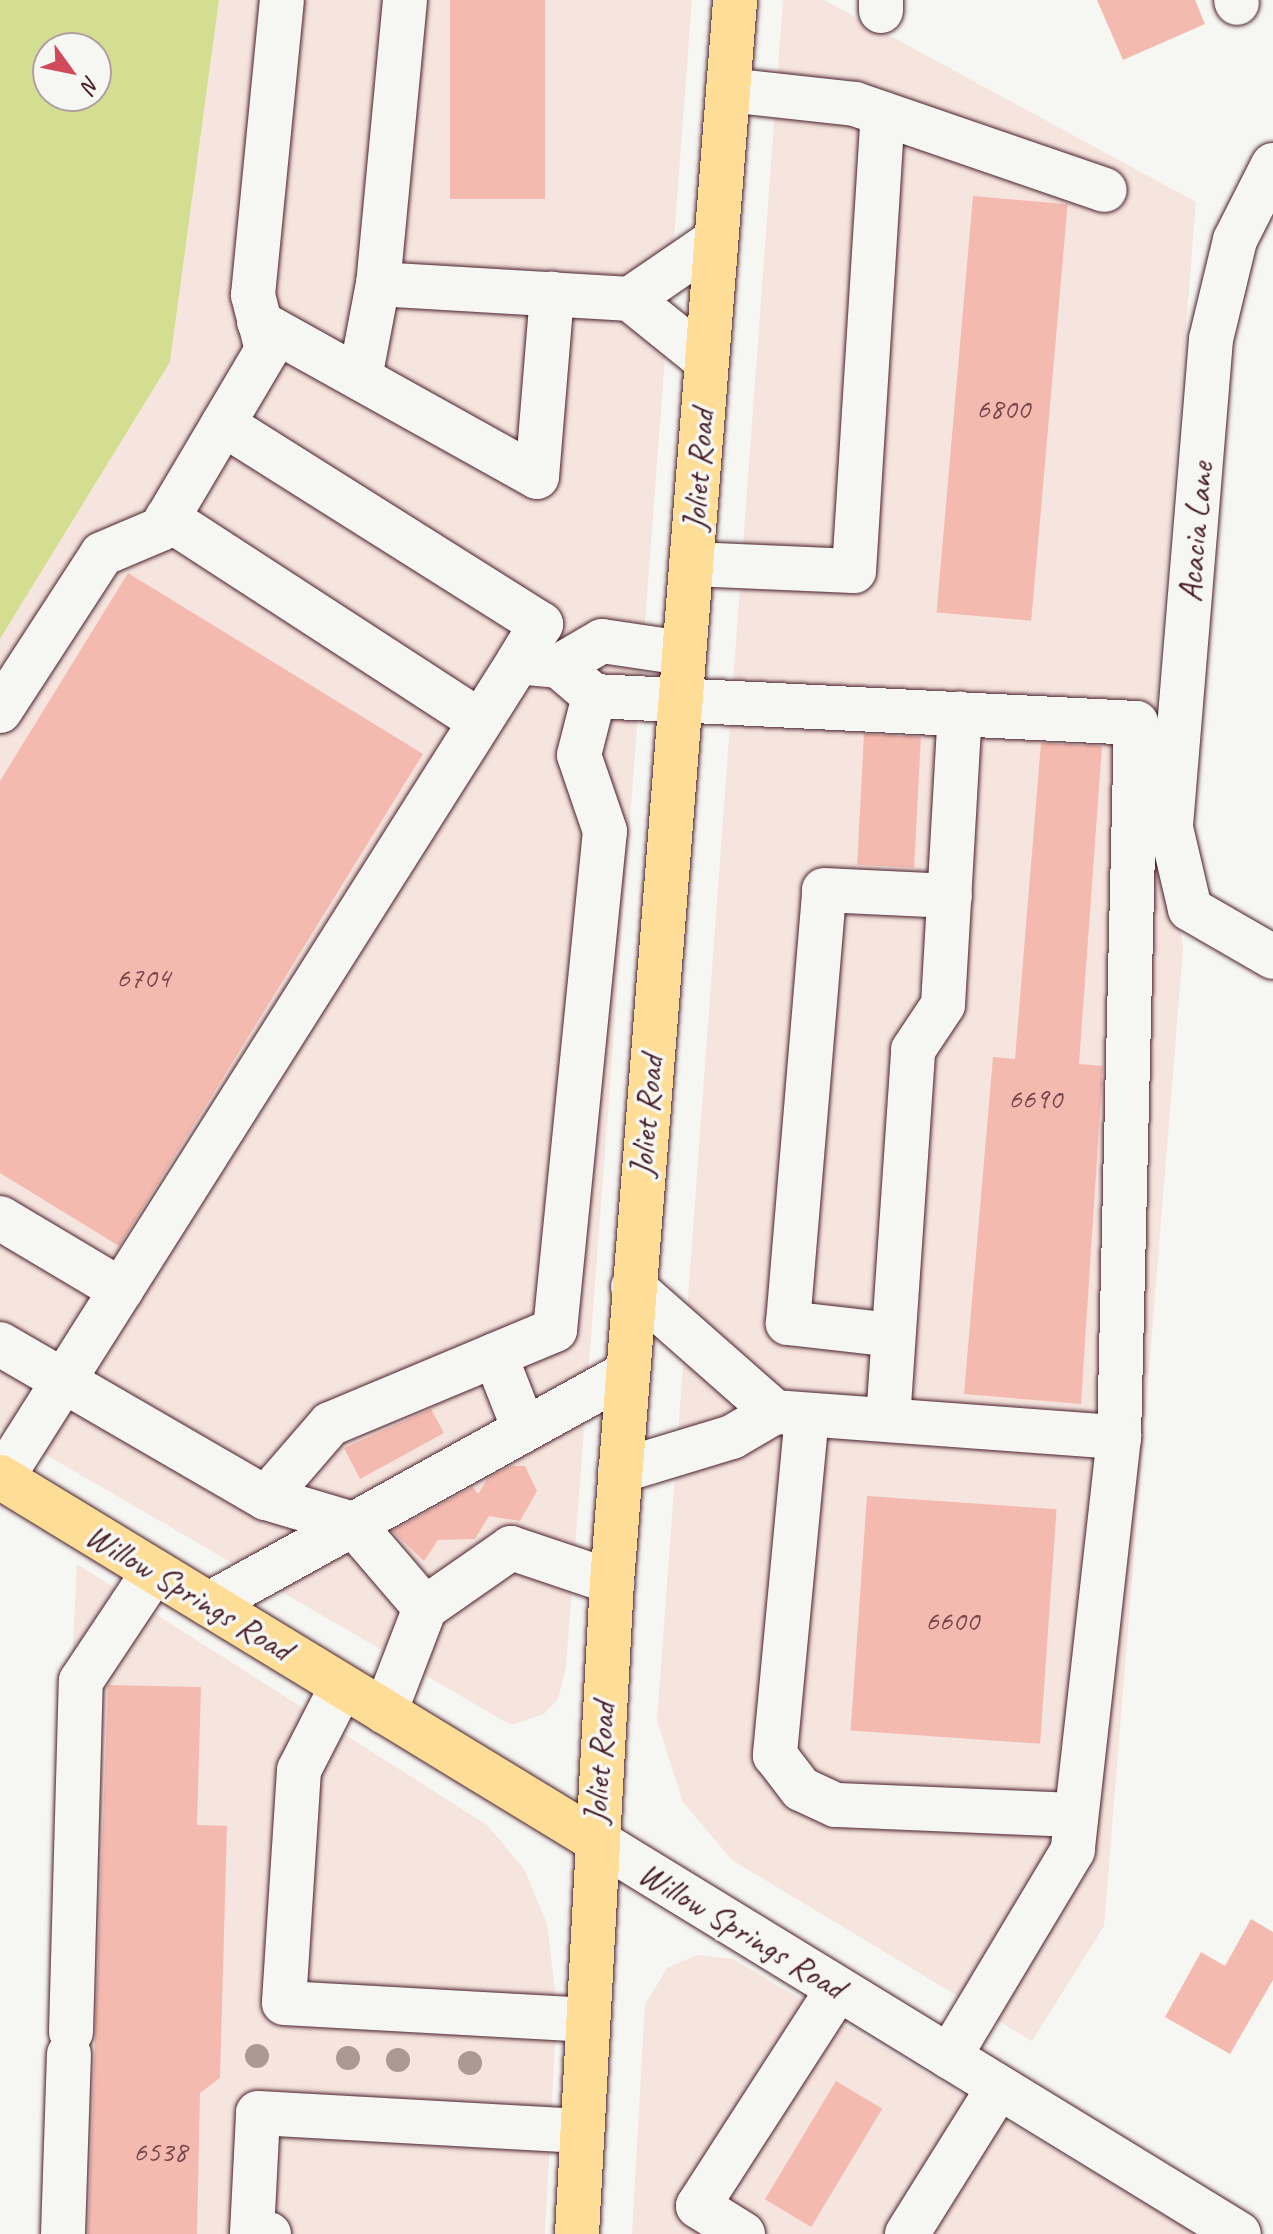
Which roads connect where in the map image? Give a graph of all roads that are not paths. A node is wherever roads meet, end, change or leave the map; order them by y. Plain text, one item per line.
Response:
1 (282, 0) edge
2 (405, 0) edge
3 (735, 0) edge
4 (728, 90) junction
5 (883, 114) junction
6 (1273, 165) edge
7 (1105, 190) dead end
8 (716, 240) junction
9 (378, 284) junction
10 (552, 294) junction
11 (630, 299) junction
12 (259, 322) junction
13 (707, 361) junction
14 (360, 378) junction
15 (223, 424) junction
16 (167, 518) junction
17 (691, 564) junction
18 (683, 653) junction
19 (539, 664) junction
20 (594, 696) junction
21 (680, 697) junction
22 (0, 711) edge
23 (960, 713) junction
24 (480, 721) junction
25 (950, 896) junction
26 (1273, 957) edge
27 (0, 1218) edge
28 (633, 1287) junction
29 (121, 1290) junction
30 (893, 1335) junction
31 (0, 1344) edge
32 (495, 1355) junction
33 (627, 1373) junction
34 (63, 1382) junction
35 (791, 1414) junction
36 (888, 1420) junction
37 (524, 1429) junction
38 (1119, 1437) junction
39 (620, 1471) junction
40 (1, 1477) edge
41 (266, 1498) junction
42 (353, 1524) junction
43 (154, 1571) junction
44 (612, 1582) junction
45 (209, 1604) junction
46 (425, 1608) junction
47 (342, 1686) junction
48 (385, 1712) junction
49 (1076, 1815) junction
50 (594, 1839) junction
51 (838, 1989) junction
52 (586, 2020) junction
53 (949, 2057) junction
54 (999, 2087) junction
55 (581, 2131) junction
56 (63, 2234) edge
57 (251, 2234) edge
58 (269, 2234) edge
59 (577, 2234) edge
60 (743, 2234) edge
61 (907, 2234) edge
62 (1239, 2234) edge

1 - 12 street
2 - 9 street
3 - 4 main road, Joliet Road
4 - 5 street
4 - 8 main road, Joliet Road
5 - 7 street
5 - 17 street
6 - 26 street, Acacia Lane
8 - 11 street
8 - 13 main road, Joliet Road
9 - 10 street
9 - 14 street
10 - 11 street
10 - 14 street
11 - 13 street
12 - 14 street
12 - 15 street
13 - 17 main road, Joliet Road
15 - 16 street
15 - 19 street
16 - 22 street
16 - 24 street
17 - 18 main road, Joliet Road
18 - 19 street
18 - 21 main road, Joliet Road
19 - 20 street
19 - 24 street
20 - 21 street
20 - 32 street
21 - 23 street
21 - 28 main road, Joliet Road
23 - 25 street
23 - 38 street
24 - 29 street
25 - 30 street
25 - 30 street
27 - 29 street
28 - 33 main road, Joliet Road
28 - 35 street
29 - 34 street
30 - 36 street
31 - 34 street
32 - 37 street
32 - 41 street
33 - 37 street
33 - 39 main road, Joliet Road
34 - 40 street
34 - 41 street
35 - 36 street
35 - 39 street
35 - 49 street
36 - 38 street
37 - 42 street
38 - 49 street
39 - 44 main road, Joliet Road
40 - 43 main road, Willow Springs Road
41 - 42 street
42 - 45 street
42 - 46 street
43 - 45 main road, Willow Springs Road
43 - 56 street
44 - 46 street
44 - 50 main road, Joliet Road
45 - 47 main road, Willow Springs Road
46 - 48 street
47 - 48 main road, Willow Springs Road
47 - 52 street
48 - 50 main road, Willow Springs Road
49 - 53 street
50 - 51 street, Willow Springs Road
50 - 52 main road, Joliet Road
51 - 53 street, Willow Springs Road
51 - 60 street
52 - 55 main road, Joliet Road
53 - 54 street, Willow Springs Road
54 - 61 street
54 - 62 street, Willow Springs Road
55 - 57 street
55 - 59 main road, Joliet Road
57 - 58 street

